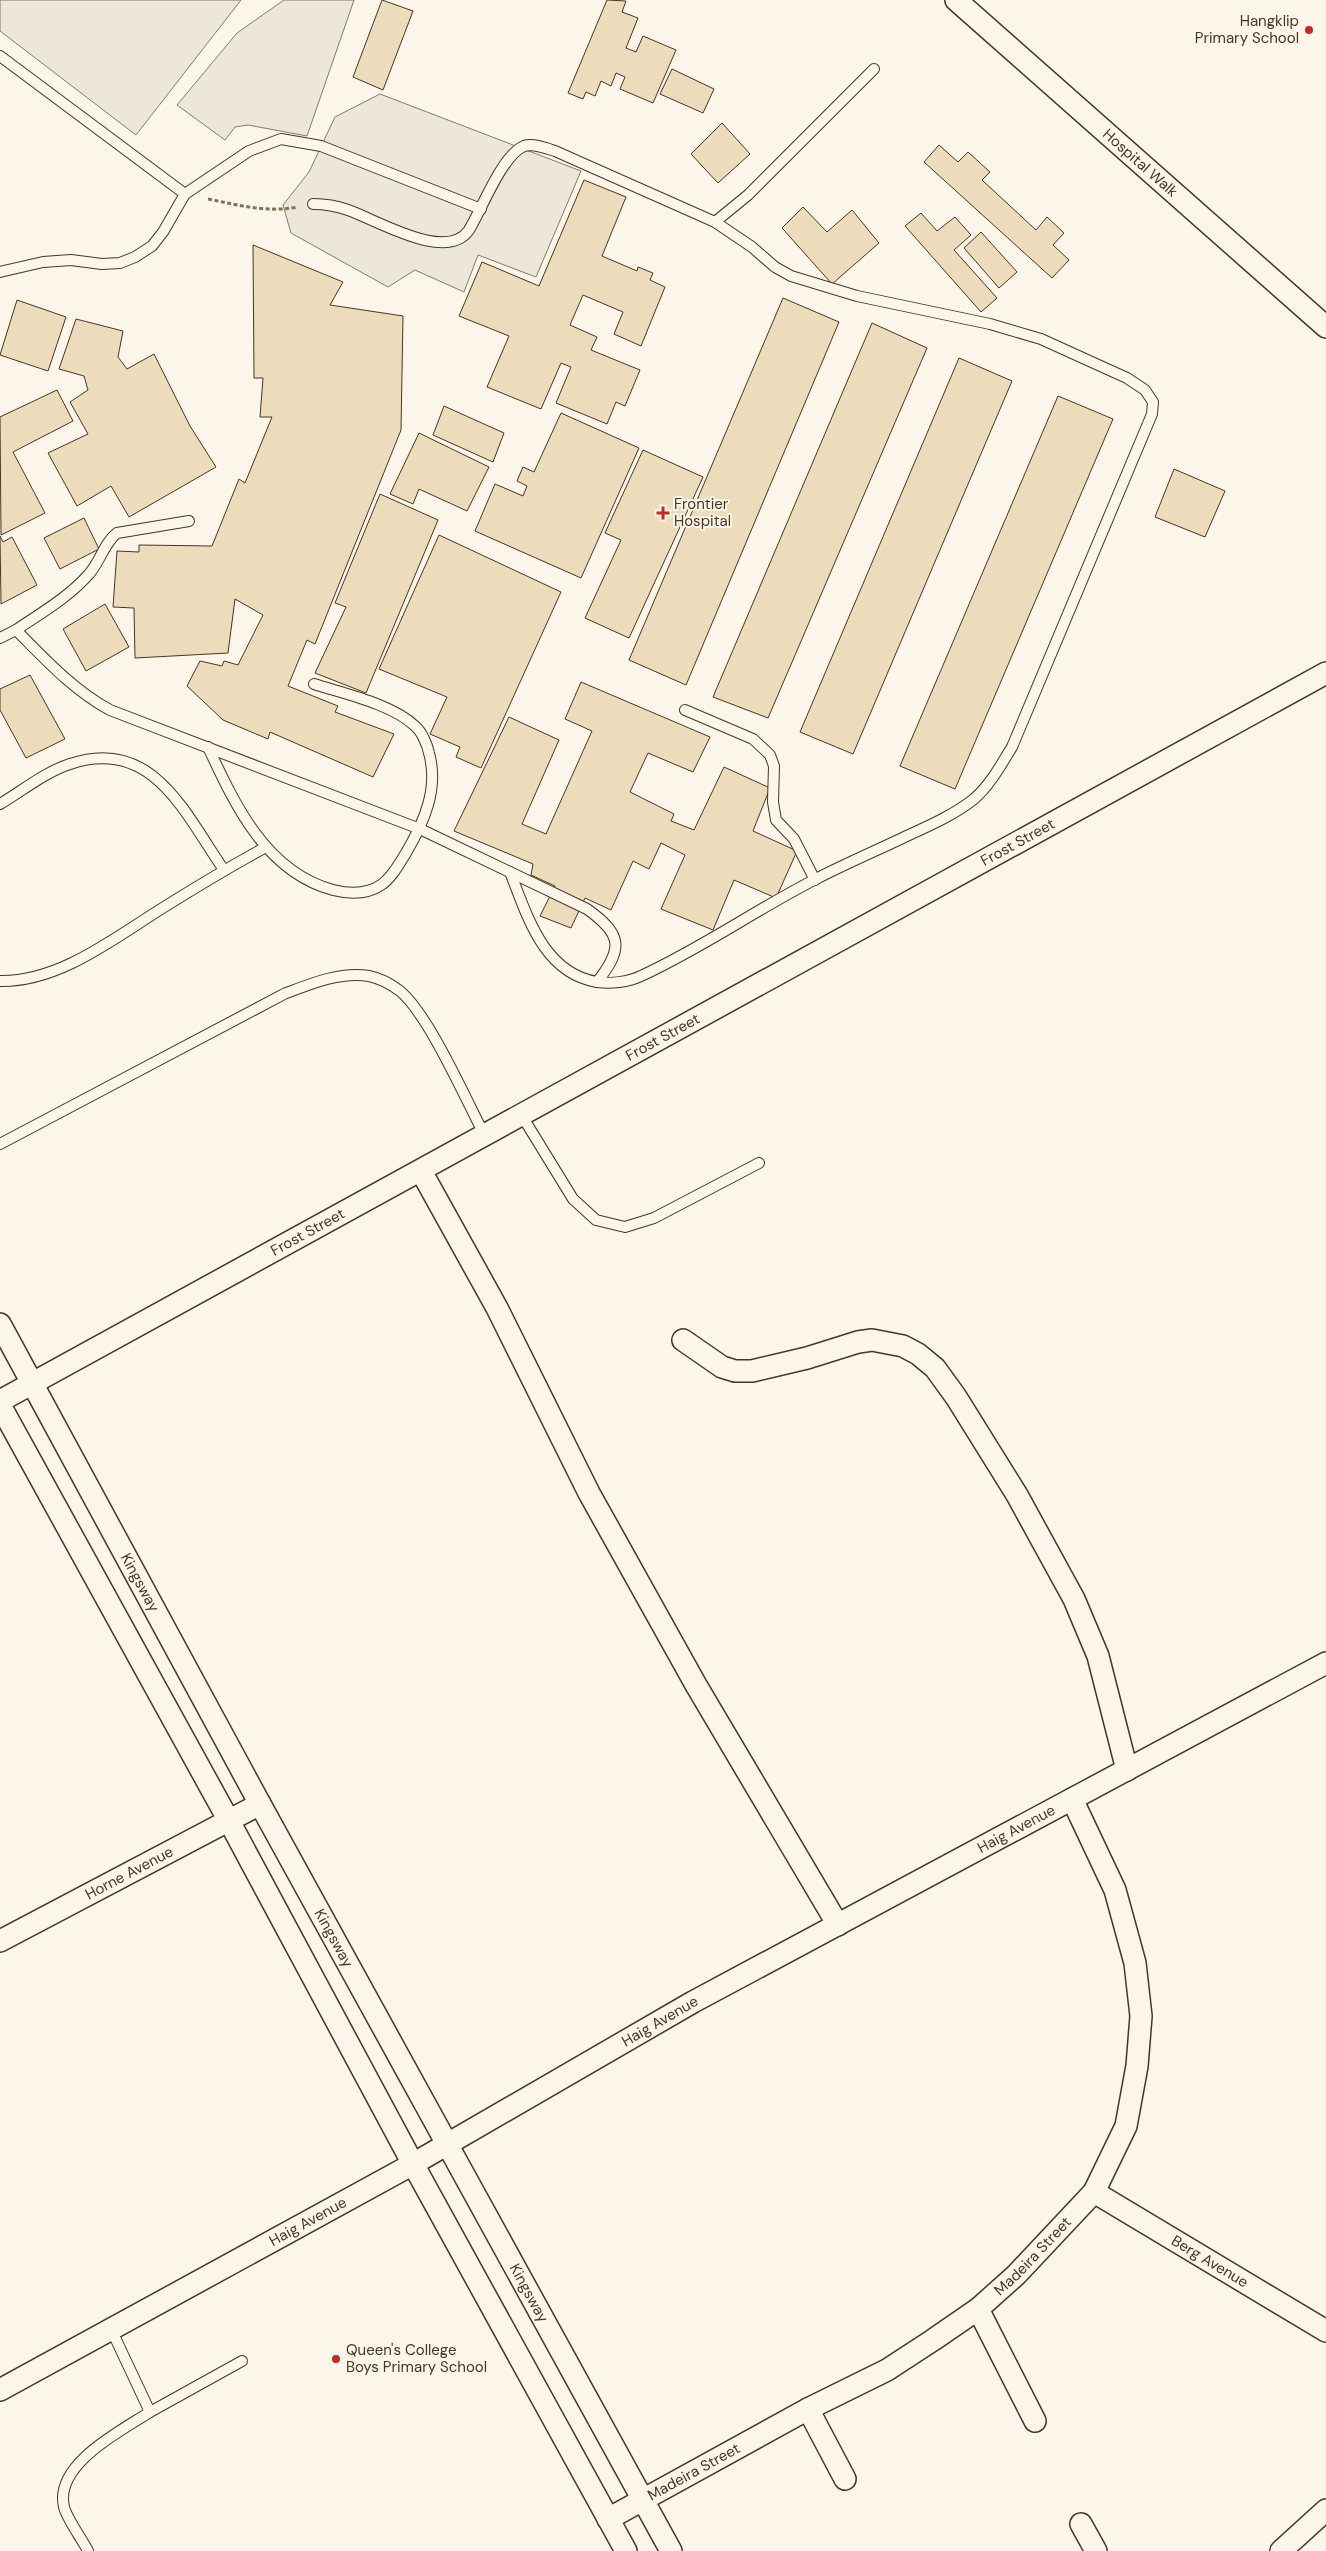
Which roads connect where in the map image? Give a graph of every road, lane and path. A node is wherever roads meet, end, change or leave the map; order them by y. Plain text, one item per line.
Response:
1 (956, 0) edge
2 (0, 56) edge
3 (874, 69) dead end
4 (185, 194) junction
5 (314, 204) joint
6 (481, 209) junction
7 (715, 222) junction
8 (0, 272) edge
9 (1326, 327) edge
10 (189, 521) dead end
11 (16, 630) junction
12 (0, 638) edge
13 (1326, 673) edge
14 (314, 684) dead end
15 (685, 710) dead end
16 (208, 747) junction
17 (0, 804) edge
18 (420, 829) junction
19 (266, 847) junction
20 (224, 870) junction
21 (510, 872) junction
22 (815, 880) junction
23 (0, 981) edge
24 (597, 982) junction
25 (522, 1116) junction
26 (485, 1136) junction
27 (0, 1144) edge
28 (759, 1163) dead end
29 (421, 1171) junction
30 (0, 1324) edge
31 (683, 1340) dead end
32 (32, 1382) junction
33 (0, 1403) edge
34 (1326, 1663) edge
35 (1127, 1770) junction
36 (1072, 1799) junction
37 (260, 1804) junction
38 (228, 1821) junction
39 (838, 1925) junction
40 (0, 1941) edge
41 (446, 2144) junction
42 (412, 2164) junction
43 (1094, 2192) junction
44 (978, 2309) junction
45 (111, 2329) junction
46 (1326, 2331) edge
47 (242, 2361) dead end
48 (0, 2390) edge
49 (808, 2409) junction
50 (150, 2412) junction
51 (1035, 2422) dead end
52 (845, 2479) dead end
53 (643, 2500) junction
54 (1326, 2510) edge
55 (608, 2519) junction
56 (1081, 2524) dead end
57 (88, 2551) edge
58 (626, 2551) edge
59 (671, 2551) edge
60 (1096, 2551) edge
61 (1281, 2551) edge

1 - 9 street, Hospital Walk
2 - 4 lane
3 - 7 lane
4 - 5 path
4 - 6 lane
4 - 8 lane
5 - 6 lane
6 - 7 lane
7 - 22 lane
10 - 11 lane
11 - 12 lane
11 - 16 lane
13 - 25 street, Frost Street
14 - 18 lane
15 - 22 lane
16 - 18 lane
16 - 19 lane
17 - 20 lane
18 - 19 lane
18 - 21 lane
19 - 20 lane
20 - 23 lane
21 - 24 lane
21 - 24 lane
22 - 24 lane
25 - 26 street, Frost Street
25 - 28 lane
26 - 27 lane
26 - 29 street, Frost Street
29 - 32 street, Frost Street
29 - 39 street
30 - 32 street, Kingsway
31 - 35 street
32 - 33 street, Frost Street
32 - 37 street, Kingsway
33 - 38 street
34 - 35 street, Haig Avenue
35 - 36 street, Haig Avenue
36 - 39 street, Haig Avenue
36 - 43 street, Madeira Street
37 - 38 street, Horne Avenue
37 - 41 street, Kingsway
38 - 40 street, Horne Avenue
38 - 42 street
39 - 41 street, Haig Avenue
41 - 42 street, Haig Avenue
41 - 53 street, Kingsway
42 - 45 street, Haig Avenue
42 - 55 street
43 - 44 street, Madeira Street
43 - 46 street, Berg Avenue
44 - 49 street, Madeira Street
44 - 51 street
45 - 48 street, Haig Avenue
45 - 50 lane
47 - 50 lane
49 - 52 street
49 - 53 street, Madeira Street
50 - 57 lane
53 - 55 street, Madeira Street
53 - 59 street, Kingsway
54 - 61 street
55 - 58 street
56 - 60 street

